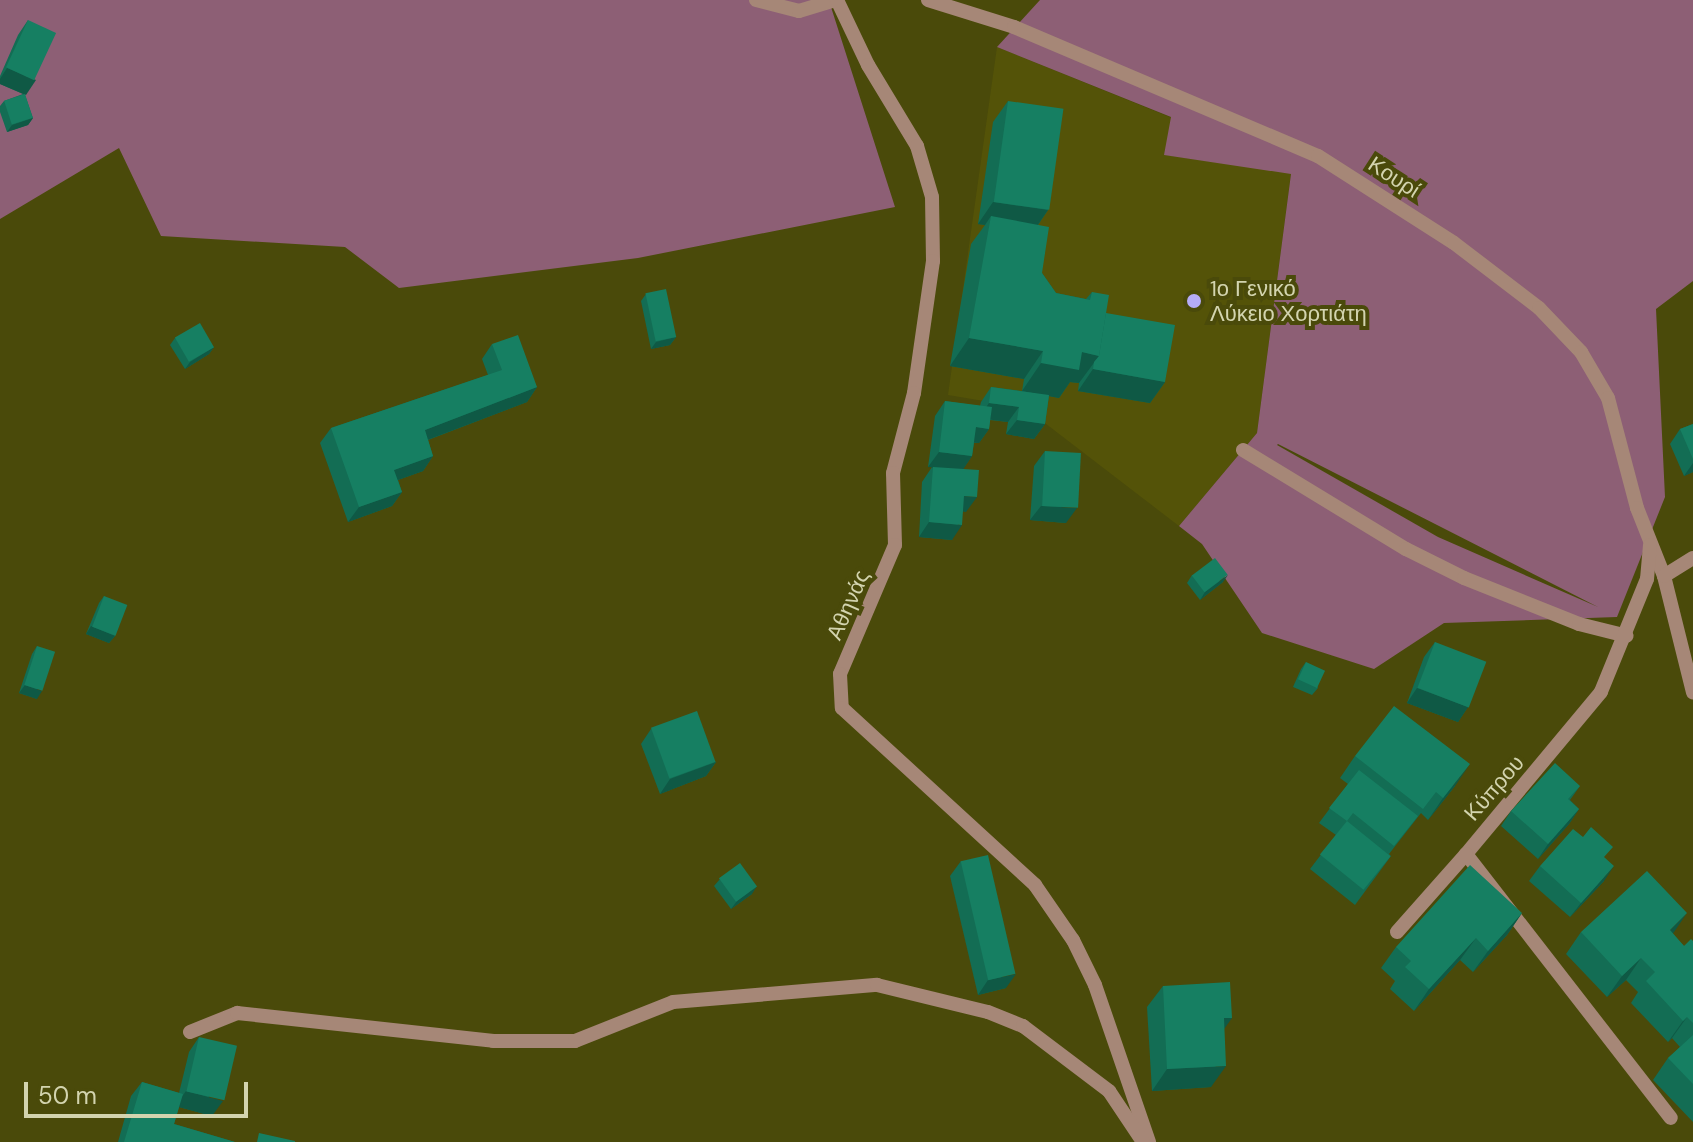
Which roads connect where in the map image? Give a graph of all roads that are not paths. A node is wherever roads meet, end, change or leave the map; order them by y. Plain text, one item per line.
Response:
1 (756, 0) edge
2 (836, 0) edge
3 (928, 0) edge
4 (1243, 450) dead end
5 (1650, 537) junction
6 (1693, 558) edge
7 (1664, 576) junction
8 (1627, 636) junction
9 (1693, 692) edge
10 (1466, 854) junction
11 (1397, 932) dead end
12 (190, 1032) dead end
13 (1671, 1118) dead end
14 (1146, 1142) edge

1 - 2 street
2 - 14 street, Αθηνάς
3 - 5 street, Κουρί
4 - 8 street
5 - 7 street, Κουρί
5 - 8 street, Κύπρου
6 - 7 street
7 - 9 street, Κουρί
8 - 10 street, Κύπρου
10 - 11 street
10 - 13 street, Κύπρου
12 - 14 street

